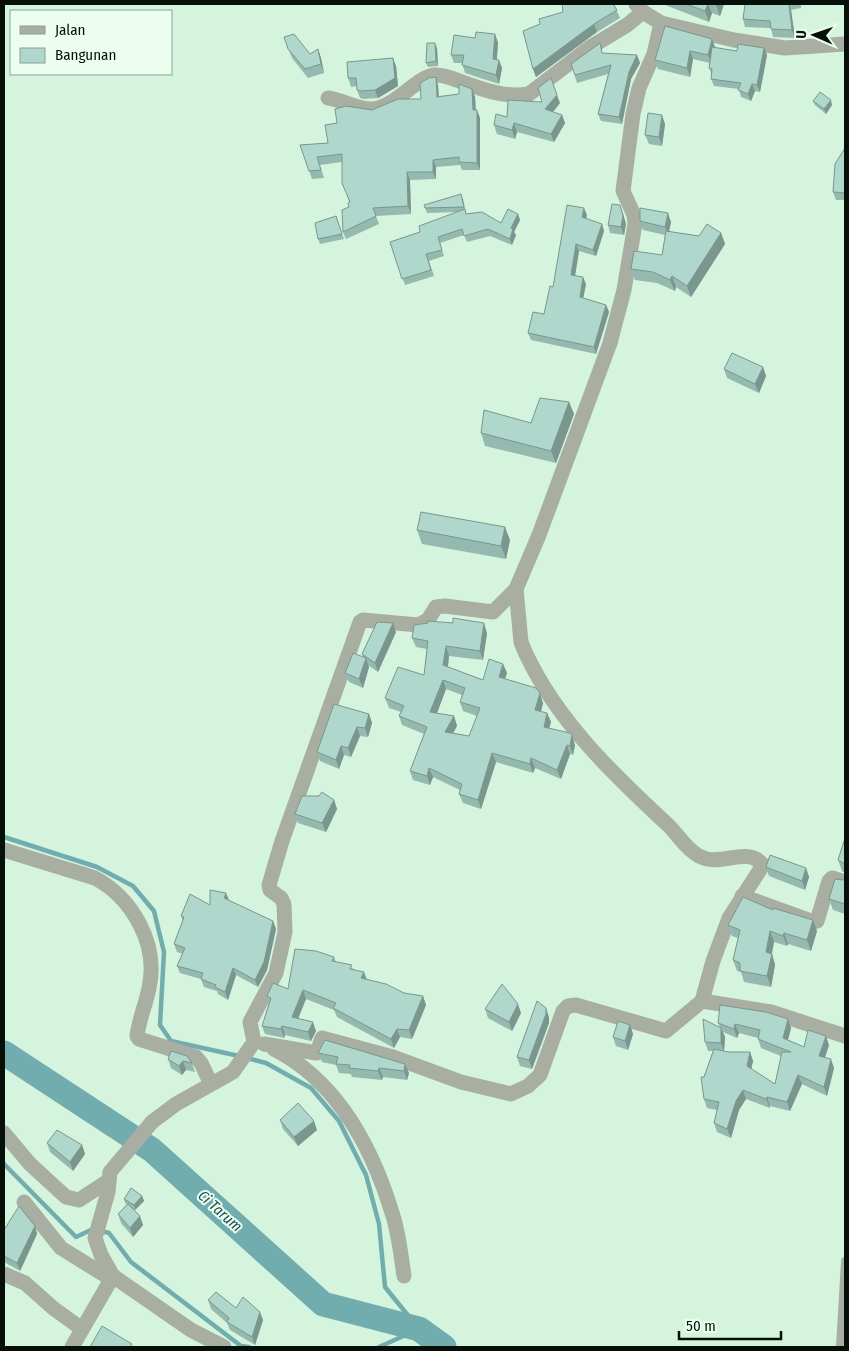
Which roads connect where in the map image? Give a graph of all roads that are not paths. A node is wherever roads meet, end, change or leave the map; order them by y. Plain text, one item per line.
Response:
1 (639, 8) edge
2 (661, 23) junction
3 (845, 44) edge
4 (328, 98) dead end
5 (516, 589) junction
6 (4, 850) edge
7 (845, 882) edge
8 (742, 896) junction
9 (702, 1001) junction
10 (845, 1036) edge
11 (256, 1044) junction
12 (211, 1084) junction
13 (4, 1133) edge
14 (108, 1180) junction
15 (24, 1202) dead end
16 (845, 1261) edge
17 (4, 1274) edge
18 (404, 1276) dead end
19 (112, 1277) junction
20 (82, 1329) junction
21 (72, 1347) edge
22 (224, 1347) edge
23 (840, 1347) edge

1 - 2 street
1 - 4 street
2 - 3 street
2 - 5 street
5 - 8 street
5 - 11 street
6 - 12 street
7 - 8 street
8 - 9 street
9 - 10 street
9 - 11 street
11 - 12 street
11 - 18 street
12 - 14 street
13 - 14 street
14 - 19 street
15 - 19 street
16 - 23 lane
17 - 20 street
19 - 20 street
19 - 22 street
20 - 21 street

